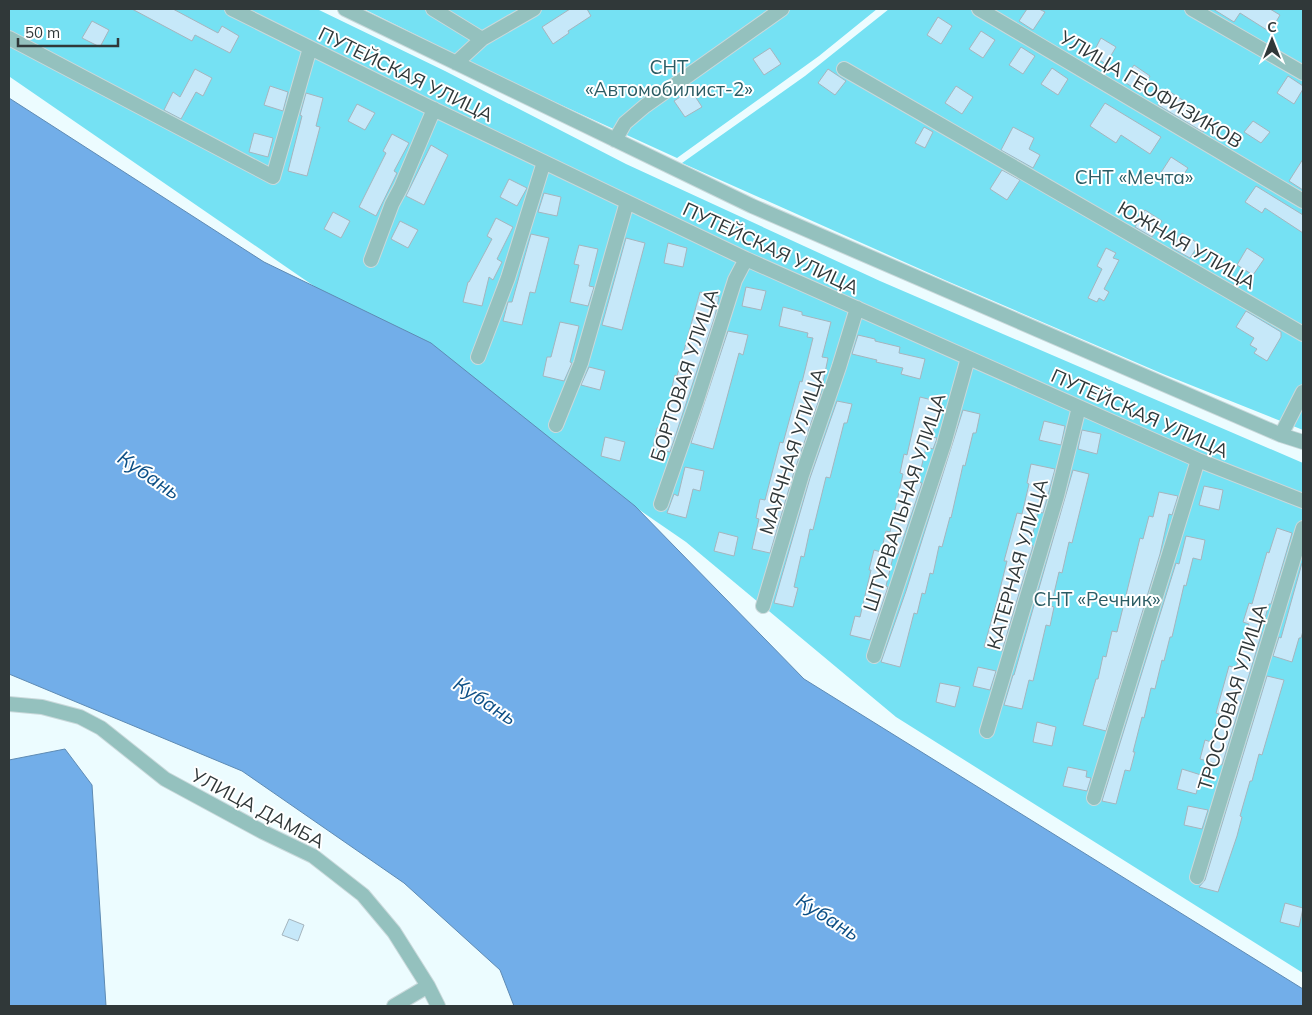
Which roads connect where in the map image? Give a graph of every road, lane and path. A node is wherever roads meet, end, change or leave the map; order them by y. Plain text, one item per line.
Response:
1 (232, 9) edge
2 (345, 9) edge
3 (432, 9) edge
4 (534, 9) edge
5 (782, 9) edge
6 (979, 9) edge
7 (1192, 9) edge
8 (9, 38) edge
9 (482, 39) junction
10 (310, 48) junction
11 (456, 63) junction
12 (844, 69) dead end
13 (1303, 73) edge
14 (434, 109) junction
15 (615, 140) junction
16 (544, 162) junction
17 (1303, 201) edge
18 (627, 202) junction
19 (746, 259) junction
20 (371, 260) dead end
21 (857, 308) junction
22 (1303, 334) edge
23 (478, 356) dead end
24 (968, 358) junction
25 (1303, 392) edge
26 (1079, 407) junction
27 (556, 425) dead end
28 (1282, 435) junction
29 (1303, 442) edge
30 (1198, 460) junction
31 (1303, 501) edge
32 (661, 504) dead end
33 (1303, 528) edge
34 (763, 606) dead end
35 (874, 656) dead end
36 (9, 704) edge
37 (987, 731) dead end
38 (1094, 798) dead end
39 (1197, 877) dead end
40 (428, 986) junction
41 (394, 1006) edge
42 (438, 1006) edge

1 - 10 street, ПУТЕЙСКАЯ УЛИЦА
2 - 11 street
3 - 9 street
4 - 9 street
5 - 15 street
6 - 17 street, УЛИЦА ГЕОФИЗИКОВ
7 - 13 street
8 - 10 street
9 - 11 street
10 - 14 street, ПУТЕЙСКАЯ УЛИЦА
11 - 15 street
12 - 22 street, ЮЖНАЯ УЛИЦА
14 - 16 street, ПУТЕЙСКАЯ УЛИЦА
14 - 20 street
15 - 28 street
16 - 18 street, ПУТЕЙСКАЯ УЛИЦА
16 - 23 street
18 - 19 street, ПУТЕЙСКАЯ УЛИЦА
18 - 27 street
19 - 21 street, ПУТЕЙСКАЯ УЛИЦА
19 - 32 street, БОРТОВАЯ УЛИЦА
21 - 24 street, ПУТЕЙСКАЯ УЛИЦА
21 - 34 street, МАЯЧНАЯ УЛИЦА
24 - 26 street, ПУТЕЙСКАЯ УЛИЦА
24 - 35 street, ШТУРВАЛЬНАЯ УЛИЦА
25 - 28 street
26 - 30 street, ПУТЕЙСКАЯ УЛИЦА
26 - 37 street, КАТЕРНАЯ УЛИЦА
28 - 29 street
30 - 31 street, ПУТЕЙСКАЯ УЛИЦА
30 - 38 street
33 - 39 street, ТРОССОВАЯ УЛИЦА
36 - 40 street, УЛИЦА ДАМБА
40 - 41 street
40 - 42 street, УЛИЦА ДАМБА

